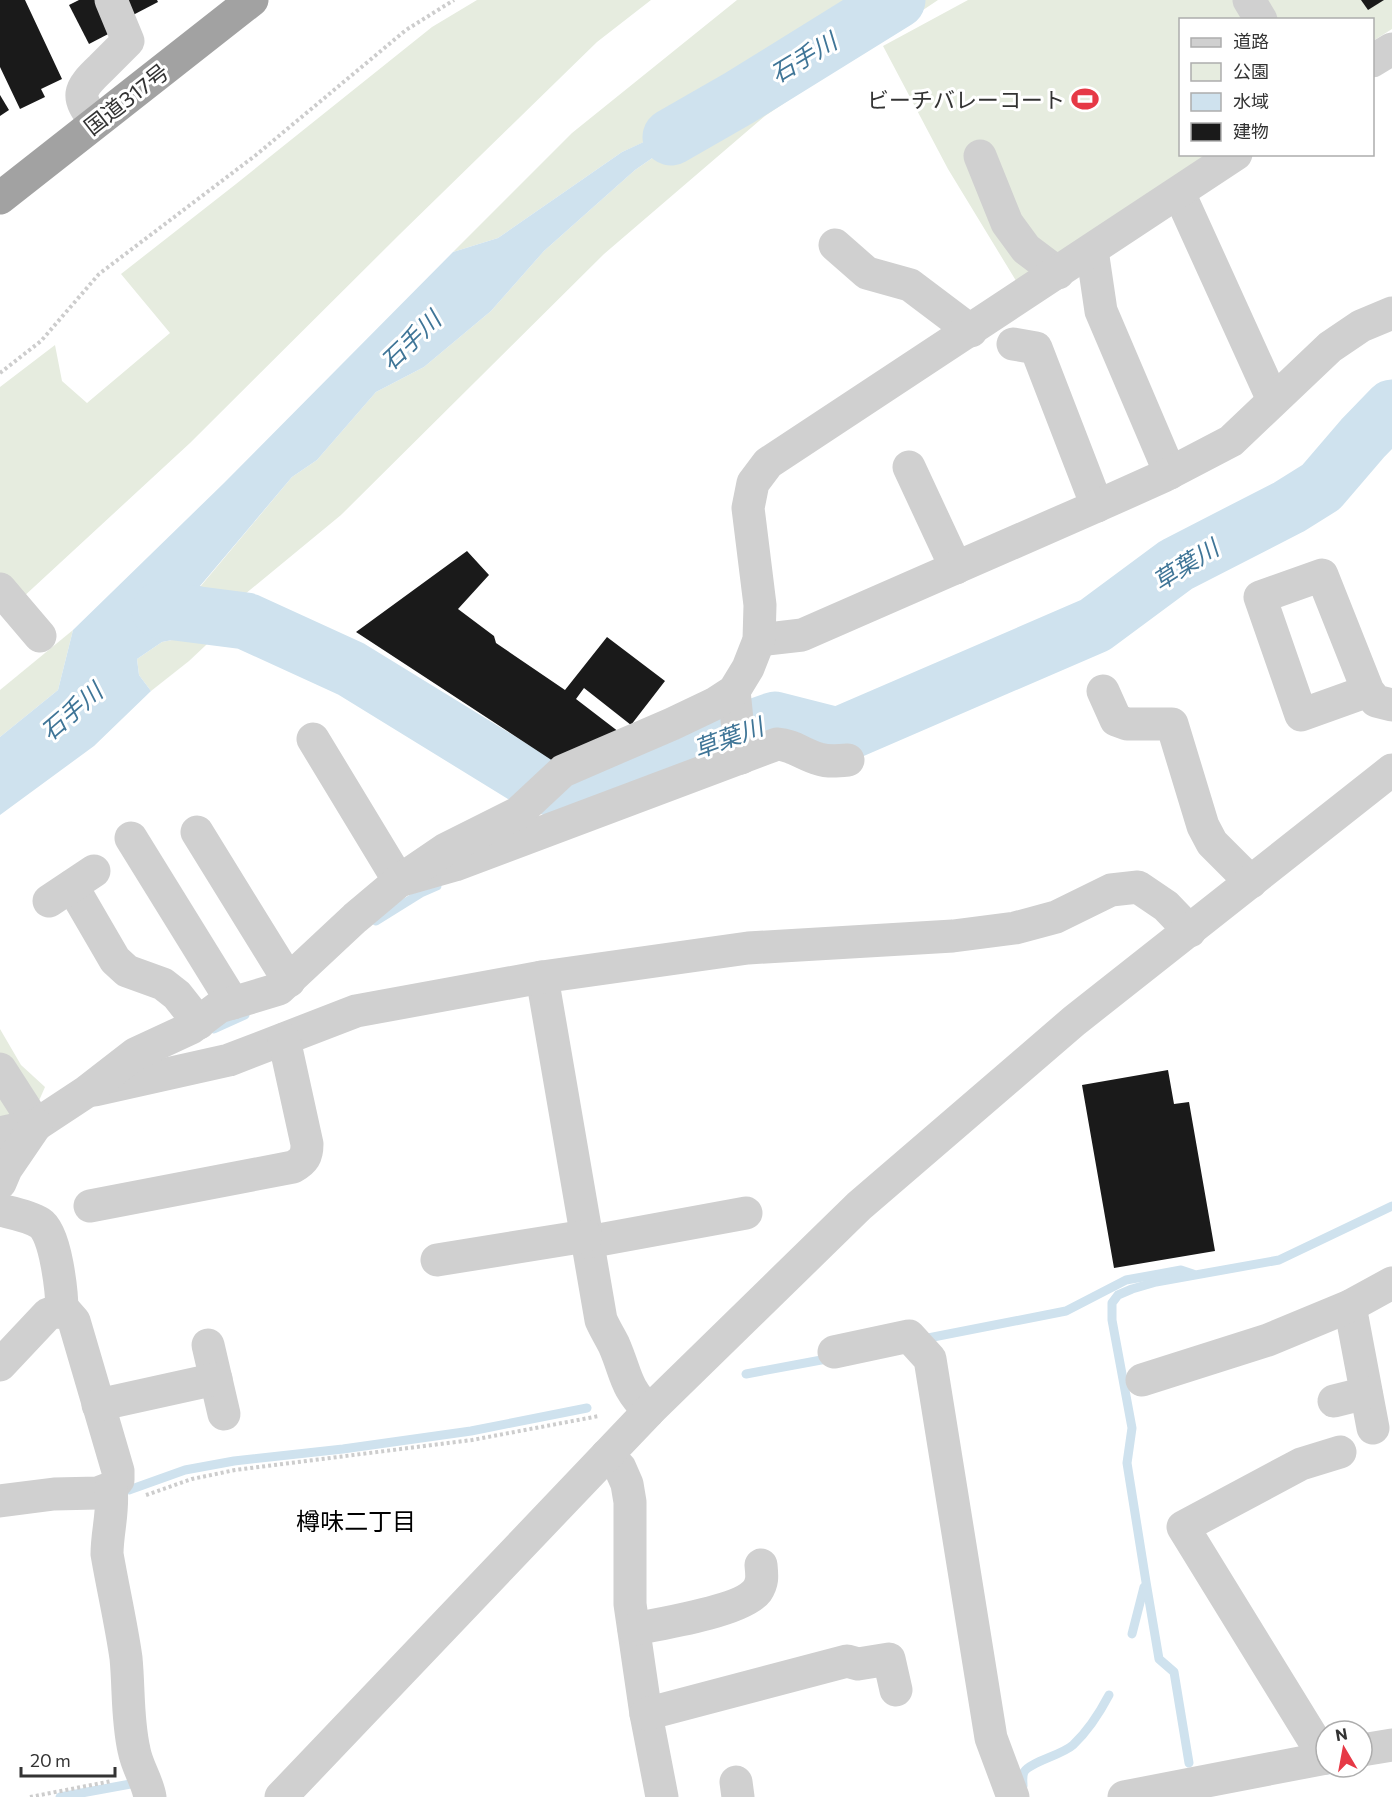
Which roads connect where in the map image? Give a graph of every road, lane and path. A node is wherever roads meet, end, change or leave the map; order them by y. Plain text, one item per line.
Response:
1 (111, 0) edge
2 (252, 0) edge
3 (453, 0) edge
4 (1249, 0) edge
5 (1260, 18) edge
6 (1392, 49) edge
7 (1374, 60) edge
8 (96, 122) junction
9 (981, 156) dead end
10 (1233, 156) edge
11 (1179, 193) junction
12 (0, 198) edge
13 (835, 244) dead end
14 (1092, 250) junction
15 (1058, 273) junction
16 (1392, 313) edge
17 (971, 331) junction
18 (1013, 344) dead end
19 (0, 373) edge
20 (1274, 400) junction
21 (909, 467) dead end
22 (1170, 472) junction
23 (1097, 506) junction
24 (956, 568) junction
25 (0, 589) edge
26 (40, 636) dead end
27 (759, 640) junction
28 (1103, 691) dead end
29 (735, 701) junction
30 (313, 738) dead end
31 (741, 754) junction
32 (848, 760) dead end
33 (1392, 770) edge
34 (197, 832) dead end
35 (131, 838) dead end
36 (399, 881) junction
37 (1251, 882) junction
38 (72, 886) dead end
39 (1190, 931) junction
40 (542, 977) junction
41 (289, 981) junction
42 (233, 1004) junction
43 (199, 1023) junction
44 (284, 1039) junction
45 (0, 1069) edge
46 (86, 1092) junction
47 (36, 1125) junction
48 (0, 1133) edge
49 (0, 1183) edge
50 (90, 1206) dead end
51 (0, 1209) edge
52 (746, 1213) dead end
53 (587, 1239) junction
54 (437, 1260) dead end
55 (1392, 1282) edge
56 (1350, 1306) junction
57 (62, 1312) junction
58 (208, 1345) dead end
59 (834, 1352) dead end
60 (0, 1365) edge
61 (216, 1379) junction
62 (1142, 1380) dead end
63 (1366, 1393) junction
64 (1334, 1401) dead end
65 (98, 1405) junction
66 (649, 1411) junction
67 (224, 1414) dead end
68 (1373, 1428) dead end
69 (1340, 1452) dead end
70 (607, 1455) junction
71 (3, 1496) edge
72 (112, 1496) junction
73 (761, 1565) dead end
74 (634, 1629) junction
75 (896, 1690) dead end
76 (646, 1714) junction
77 (1314, 1738) edge
78 (1392, 1745) edge
79 (1374, 1748) edge
80 (1314, 1760) edge
81 (146, 1786) edge
82 (30, 1797) edge
83 (281, 1797) edge
84 (662, 1797) edge
85 (1013, 1797) edge
86 (1124, 1797) edge

1 - 8 street
2 - 8 highway, 国道317号
3 - 19 path
4 - 5 street
6 - 7 street
8 - 12 highway, 国道317号
9 - 15 street
10 - 11 street
11 - 14 street
11 - 20 street
13 - 17 street
14 - 15 street
14 - 22 street
15 - 17 street
16 - 20 street
17 - 27 street
18 - 23 street
20 - 22 street
21 - 24 street
22 - 23 street
23 - 24 street
24 - 27 street
25 - 26 street
27 - 29 street
28 - 37 street
29 - 31 street
29 - 36 street
30 - 36 street
31 - 32 street
31 - 36 street
33 - 37 street
34 - 41 street
35 - 42 street
36 - 41 street
37 - 39 street
38 - 43 street
39 - 40 street
39 - 66 street
40 - 44 street
40 - 53 street
41 - 42 street
42 - 43 street
43 - 46 street
44 - 46 street
44 - 50 street
45 - 47 street
46 - 47 street
47 - 48 street
47 - 49 street
51 - 57 street
52 - 53 street
53 - 54 street
53 - 66 street
55 - 56 street
56 - 62 street
56 - 63 street
57 - 60 street
57 - 65 street
58 - 61 street
59 - 85 street
61 - 65 street
61 - 67 street
63 - 64 street
63 - 68 street
65 - 72 street
66 - 70 street
66 - 72 path
69 - 77 street
70 - 74 street
70 - 83 street
71 - 72 street
72 - 81 street
73 - 74 street
74 - 76 street
75 - 76 street
76 - 84 street
78 - 79 street
80 - 86 street
81 - 82 path

